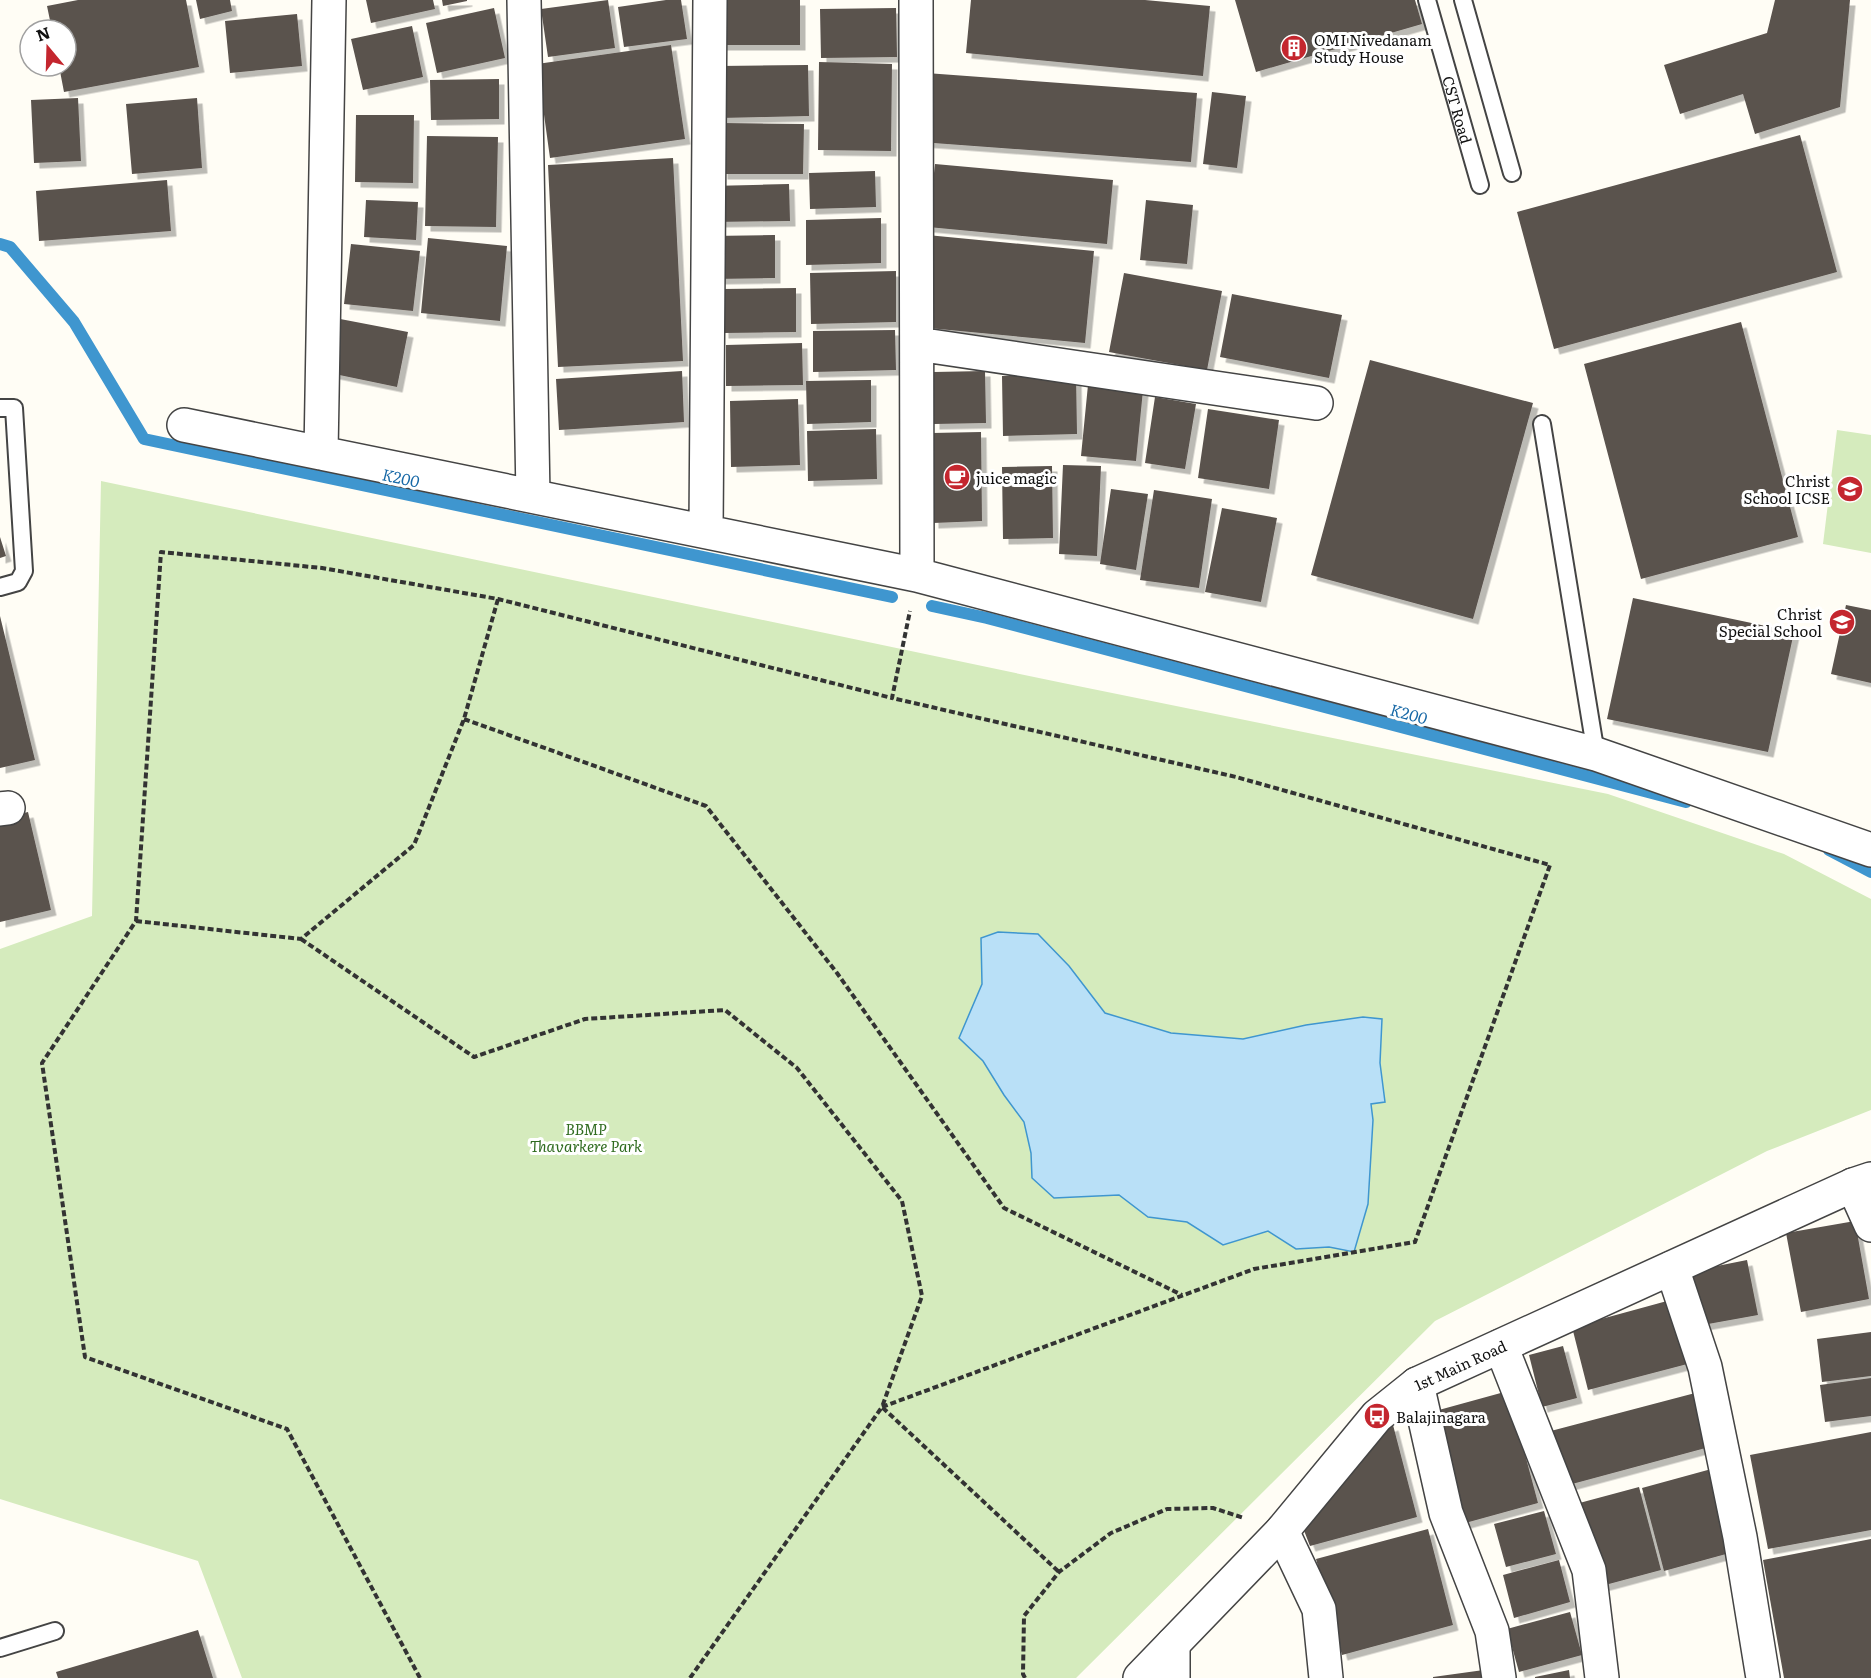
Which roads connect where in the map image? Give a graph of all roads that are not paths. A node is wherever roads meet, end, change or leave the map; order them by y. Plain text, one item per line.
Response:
1 (329, 0) edge
2 (524, 0) edge
3 (710, 0) edge
4 (916, 0) edge
5 (1427, 0) edge
6 (1462, 0) edge
7 (1512, 173) dead end
8 (1480, 185) dead end
9 (917, 344) junction
10 (1316, 403) dead end
11 (0, 408) edge
12 (1542, 424) dead end
13 (184, 425) dead end
14 (321, 453) junction
15 (533, 496) junction
16 (706, 531) junction
17 (917, 575) junction
18 (0, 587) edge
19 (1596, 754) junction
20 (1871, 850) edge
21 (1862, 1182) edge
22 (1871, 1225) edge
23 (1672, 1268) junction
24 (1501, 1346) junction
25 (1417, 1384) junction
26 (1282, 1531) junction
27 (55, 1631) dead end
28 (1173, 1644) junction
29 (0, 1648) edge
30 (1140, 1678) edge
31 (1173, 1678) edge
32 (1326, 1678) edge
33 (1499, 1678) edge
34 (1602, 1678) edge
35 (1763, 1678) edge

1 - 14 street
2 - 15 street
3 - 16 street
4 - 9 street
5 - 8 lane, CST Road
6 - 7 lane
9 - 10 street
9 - 17 street
11 - 18 lane
12 - 19 lane
13 - 14 street
14 - 15 street
15 - 16 street
16 - 17 street
17 - 19 street
19 - 20 street
21 - 22 street
21 - 23 street, 1st Main Road
23 - 24 street, 1st Main Road
23 - 35 street
24 - 25 street, 1st Main Road
24 - 34 street
25 - 26 street, 1st Main Road
25 - 33 street
26 - 28 street, 1st Main Road
26 - 32 street
27 - 29 lane
28 - 30 street, 1st Main Road
28 - 31 street

